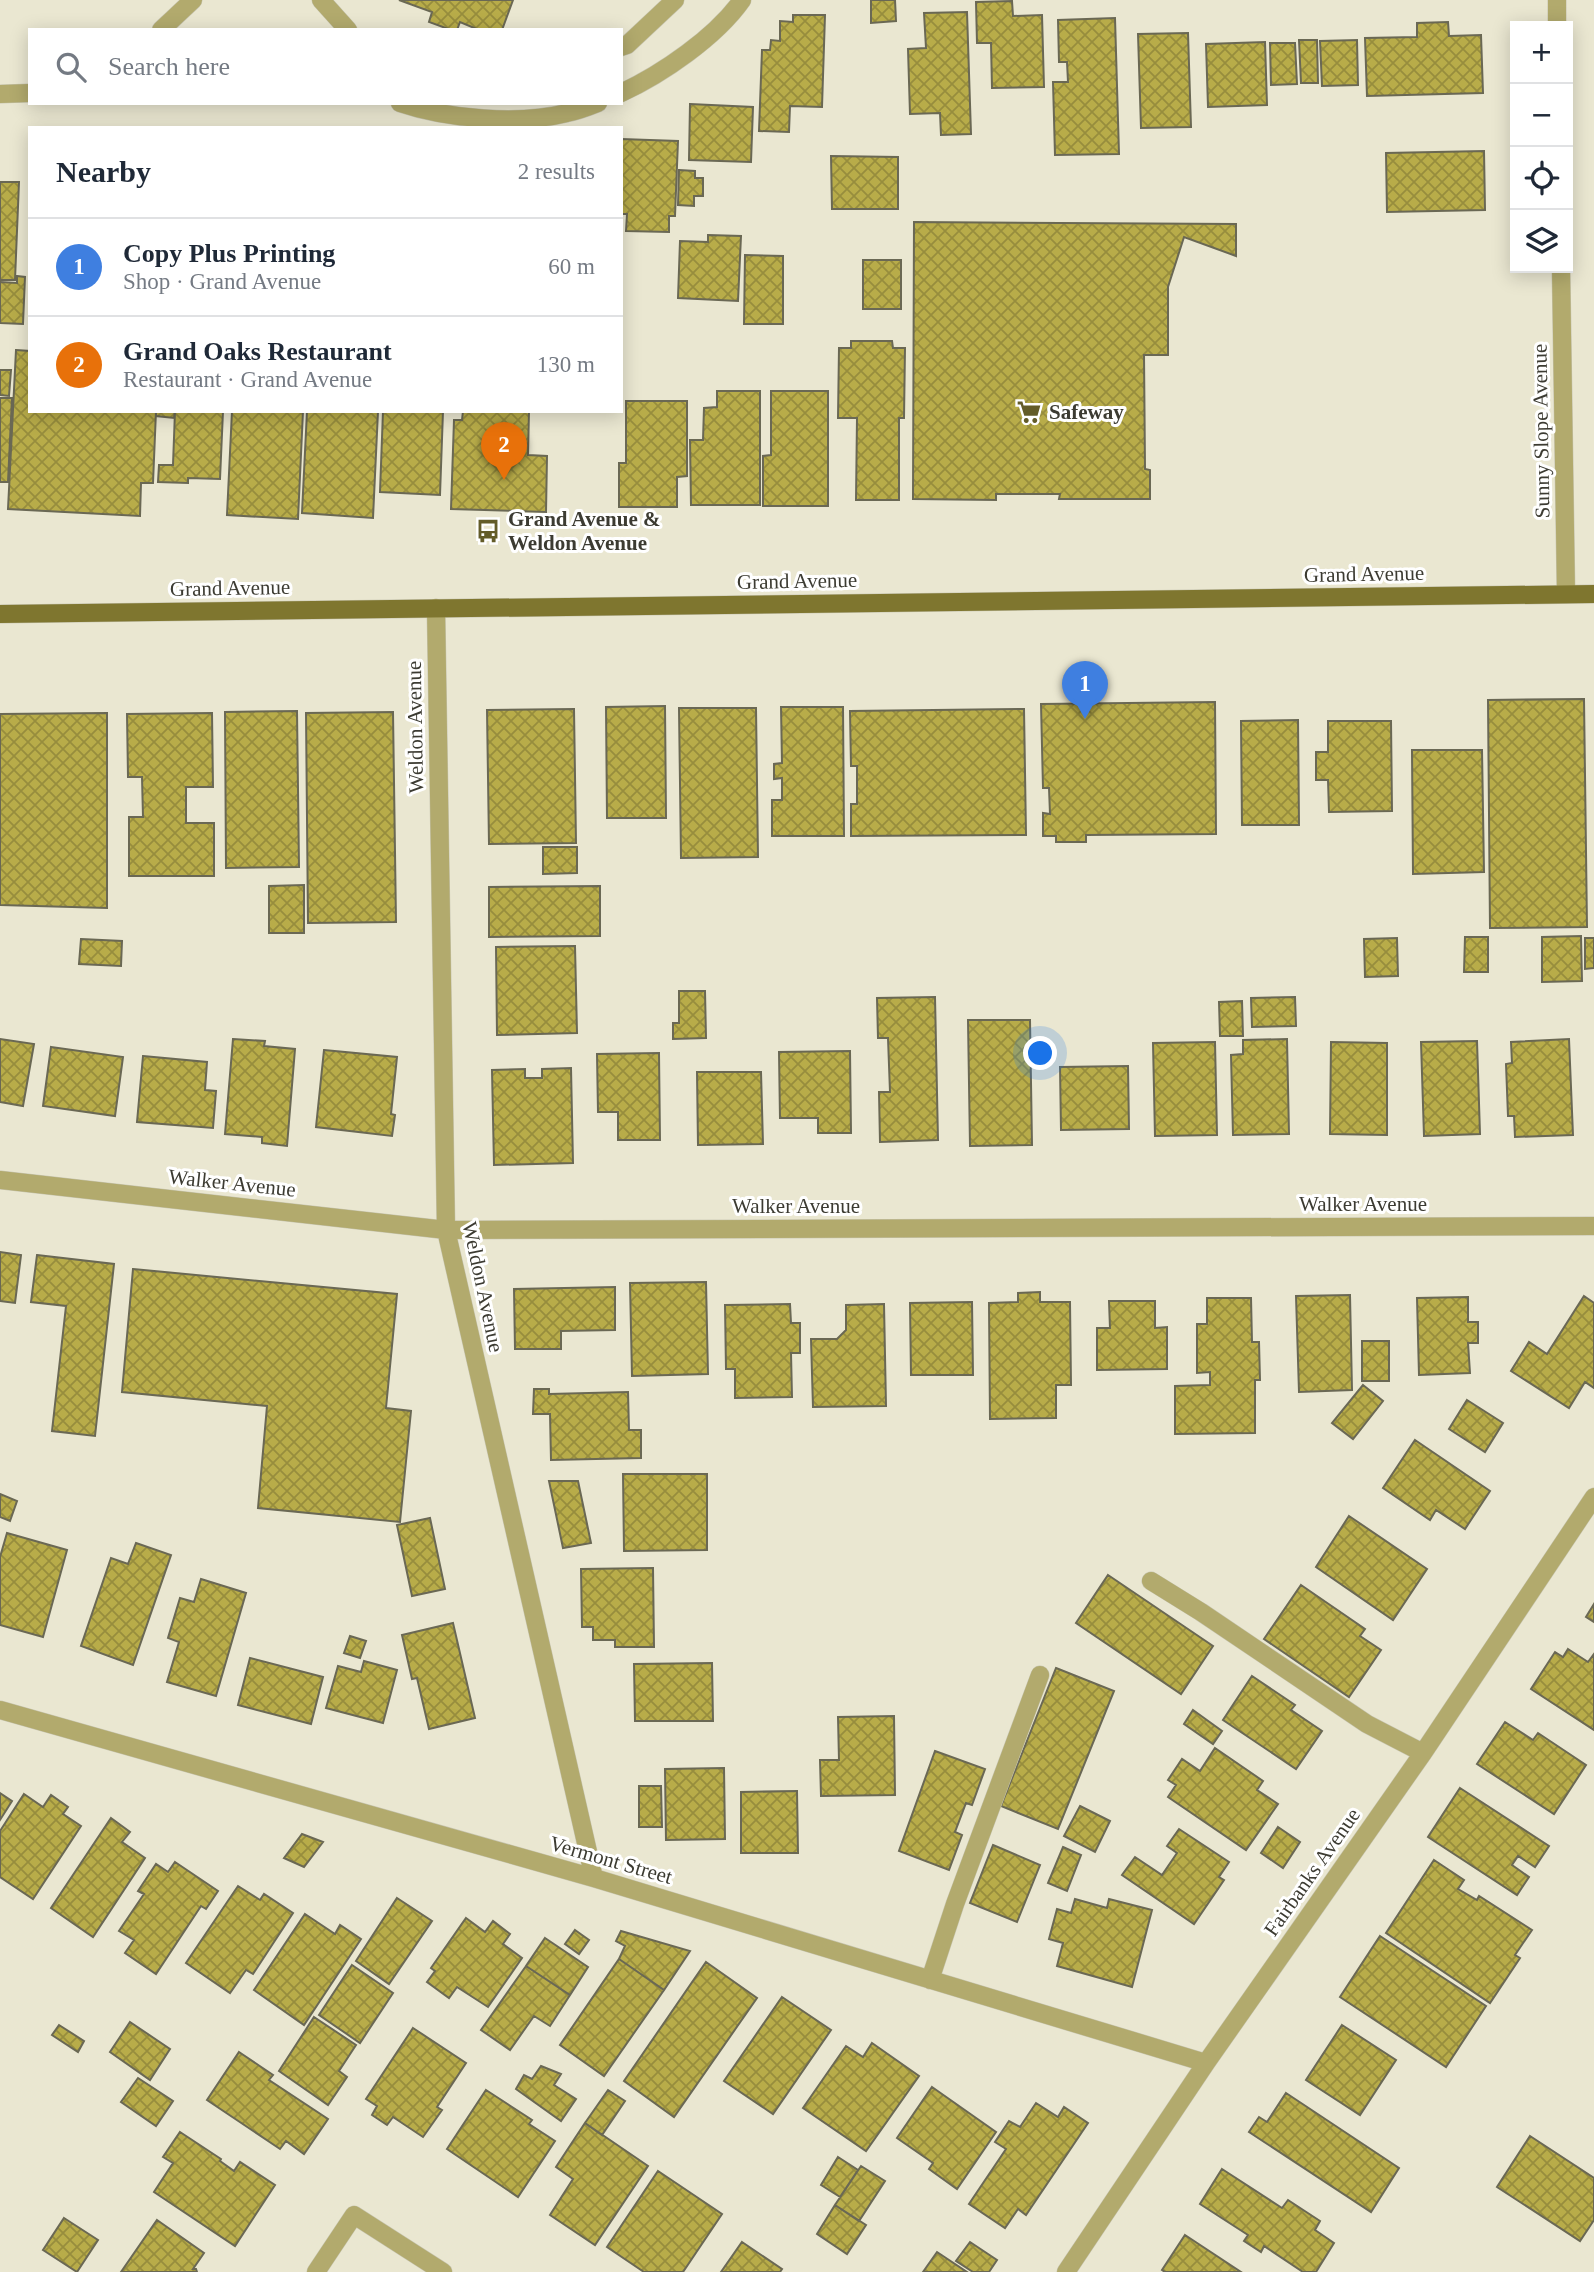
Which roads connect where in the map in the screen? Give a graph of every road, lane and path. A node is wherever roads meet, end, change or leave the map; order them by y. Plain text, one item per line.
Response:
1 (193, 0) edge
2 (321, 0) edge
3 (675, 0) edge
4 (742, 0) edge
5 (1557, 0) edge
6 (1557, 21) edge
7 (163, 28) edge
8 (346, 28) edge
9 (623, 47) edge
10 (623, 92) edge
11 (28, 93) edge
12 (0, 94) edge
13 (406, 105) edge
14 (592, 105) edge
15 (1561, 273) edge
16 (1566, 594) junction
17 (1594, 594) edge
18 (436, 608) junction
19 (0, 614) edge
20 (0, 1180) edge
21 (1594, 1226) edge
22 (446, 1230) junction
23 (1594, 1497) edge
24 (1151, 1581) dead end
25 (1040, 1675) dead end
26 (0, 1710) edge
27 (1423, 1753) junction
28 (594, 1878) junction
29 (930, 1980) junction
30 (1206, 2063) junction
31 (316, 2272) edge
32 (443, 2272) edge
33 (1066, 2272) edge

1 - 7 street
2 - 8 street
3 - 9 street
4 - 10 street
5 - 6 street
11 - 12 street
13 - 14 street
15 - 16 street, Sunny Slope Avenue
16 - 17 main road, Grand Avenue
16 - 18 main road, Grand Avenue
18 - 19 main road, Grand Avenue
18 - 22 street, Weldon Avenue
20 - 22 street, Walker Avenue
21 - 22 street, Walker Avenue
22 - 28 street, Weldon Avenue
23 - 27 street, Fairbanks Avenue
24 - 27 street
25 - 29 street
26 - 28 street, Vermont Street
27 - 30 street, Fairbanks Avenue
28 - 29 street, Vermont Street
29 - 30 street, Vermont Street
30 - 33 street, Fairbanks Avenue
31 - 32 street

